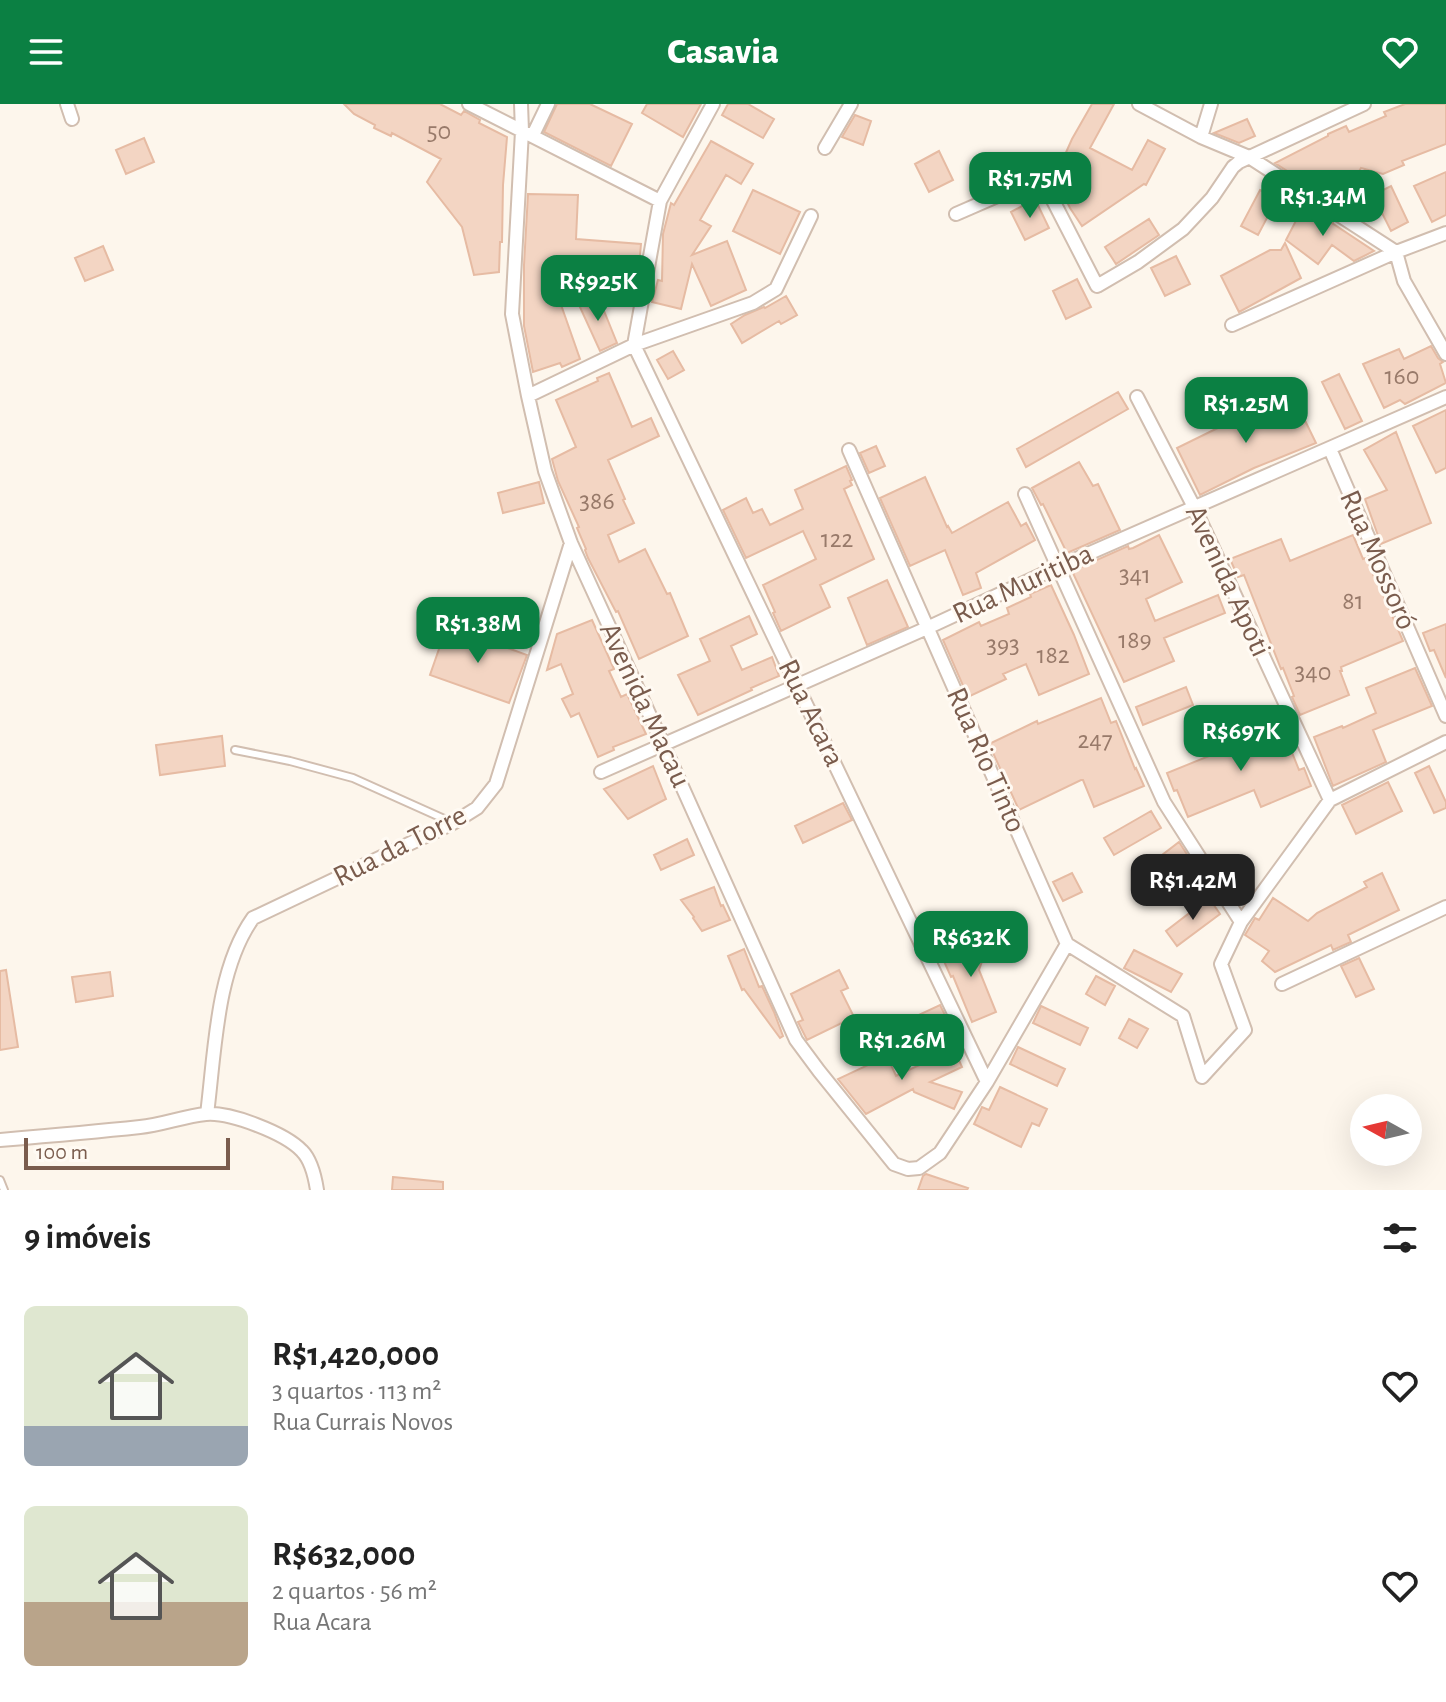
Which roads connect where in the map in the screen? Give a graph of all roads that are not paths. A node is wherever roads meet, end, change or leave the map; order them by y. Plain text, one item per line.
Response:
1 (67, 104) edge
2 (469, 104) edge
3 (521, 104) edge
4 (548, 104) edge
5 (713, 104) edge
6 (851, 104) edge
7 (1139, 104) edge
8 (1211, 104) edge
9 (1364, 104) edge
10 (72, 119) dead end
11 (527, 133) junction
12 (1201, 137) junction
13 (825, 148) dead end
14 (1249, 157) junction
15 (660, 201) junction
16 (956, 214) dead end
17 (811, 216) dead end
18 (1446, 233) edge
19 (1396, 252) junction
20 (1232, 325) dead end
21 (634, 345) junction
22 (1446, 354) edge
23 (528, 396) junction
24 (1137, 397) dead end
25 (1446, 397) edge
26 (1330, 449) junction
27 (849, 450) dead end
28 (1025, 494) dead end
29 (1194, 507) junction
30 (571, 543) junction
31 (1058, 567) junction
32 (927, 628) junction
33 (797, 685) junction
34 (1446, 716) edge
35 (1446, 742) edge
36 (663, 744) junction
37 (235, 750) dead end
38 (601, 772) dead end
39 (1330, 800) junction
40 (453, 823) junction
41 (1446, 907) edge
42 (1241, 922) junction
43 (1067, 944) junction
44 (1282, 984) dead end
45 (987, 1082) junction
46 (207, 1114) junction
47 (0, 1140) edge
48 (0, 1180) edge
49 (4, 1190) edge
50 (317, 1190) edge

1 - 10 street
2 - 11 street
3 - 11 street, Avenida Macau
4 - 11 street
5 - 15 street
6 - 13 street
7 - 12 street
8 - 12 street
9 - 14 street
11 - 15 street
11 - 23 street, Avenida Macau
12 - 14 street
14 - 16 street
14 - 19 street
15 - 21 street
17 - 21 street
18 - 19 street
19 - 20 street
19 - 22 street
21 - 23 street
21 - 33 street, Rua Acara
23 - 30 street, Avenida Macau
24 - 29 street, Avenida Apoti
25 - 26 street, Rua Muritiba
26 - 29 street, Rua Muritiba
26 - 34 street, Rua Mossoró
27 - 32 street, Rua Rio Tinto
28 - 31 street
29 - 31 street, Rua Muritiba
29 - 39 street, Avenida Apoti
30 - 36 street, Avenida Macau
30 - 40 street, Rua da Torre
31 - 32 street, Rua Muritiba
31 - 42 street
32 - 33 street, Rua Muritiba
32 - 43 street, Rua Rio Tinto
33 - 36 street, Rua Muritiba
33 - 45 street, Rua Acara
35 - 39 street
36 - 38 street, Rua Muritiba
36 - 45 street, Avenida Macau
37 - 40 lane
39 - 42 street
40 - 46 street, Rua da Torre
41 - 44 street
42 - 43 street
43 - 45 street
46 - 47 street
46 - 50 street
48 - 49 lane

